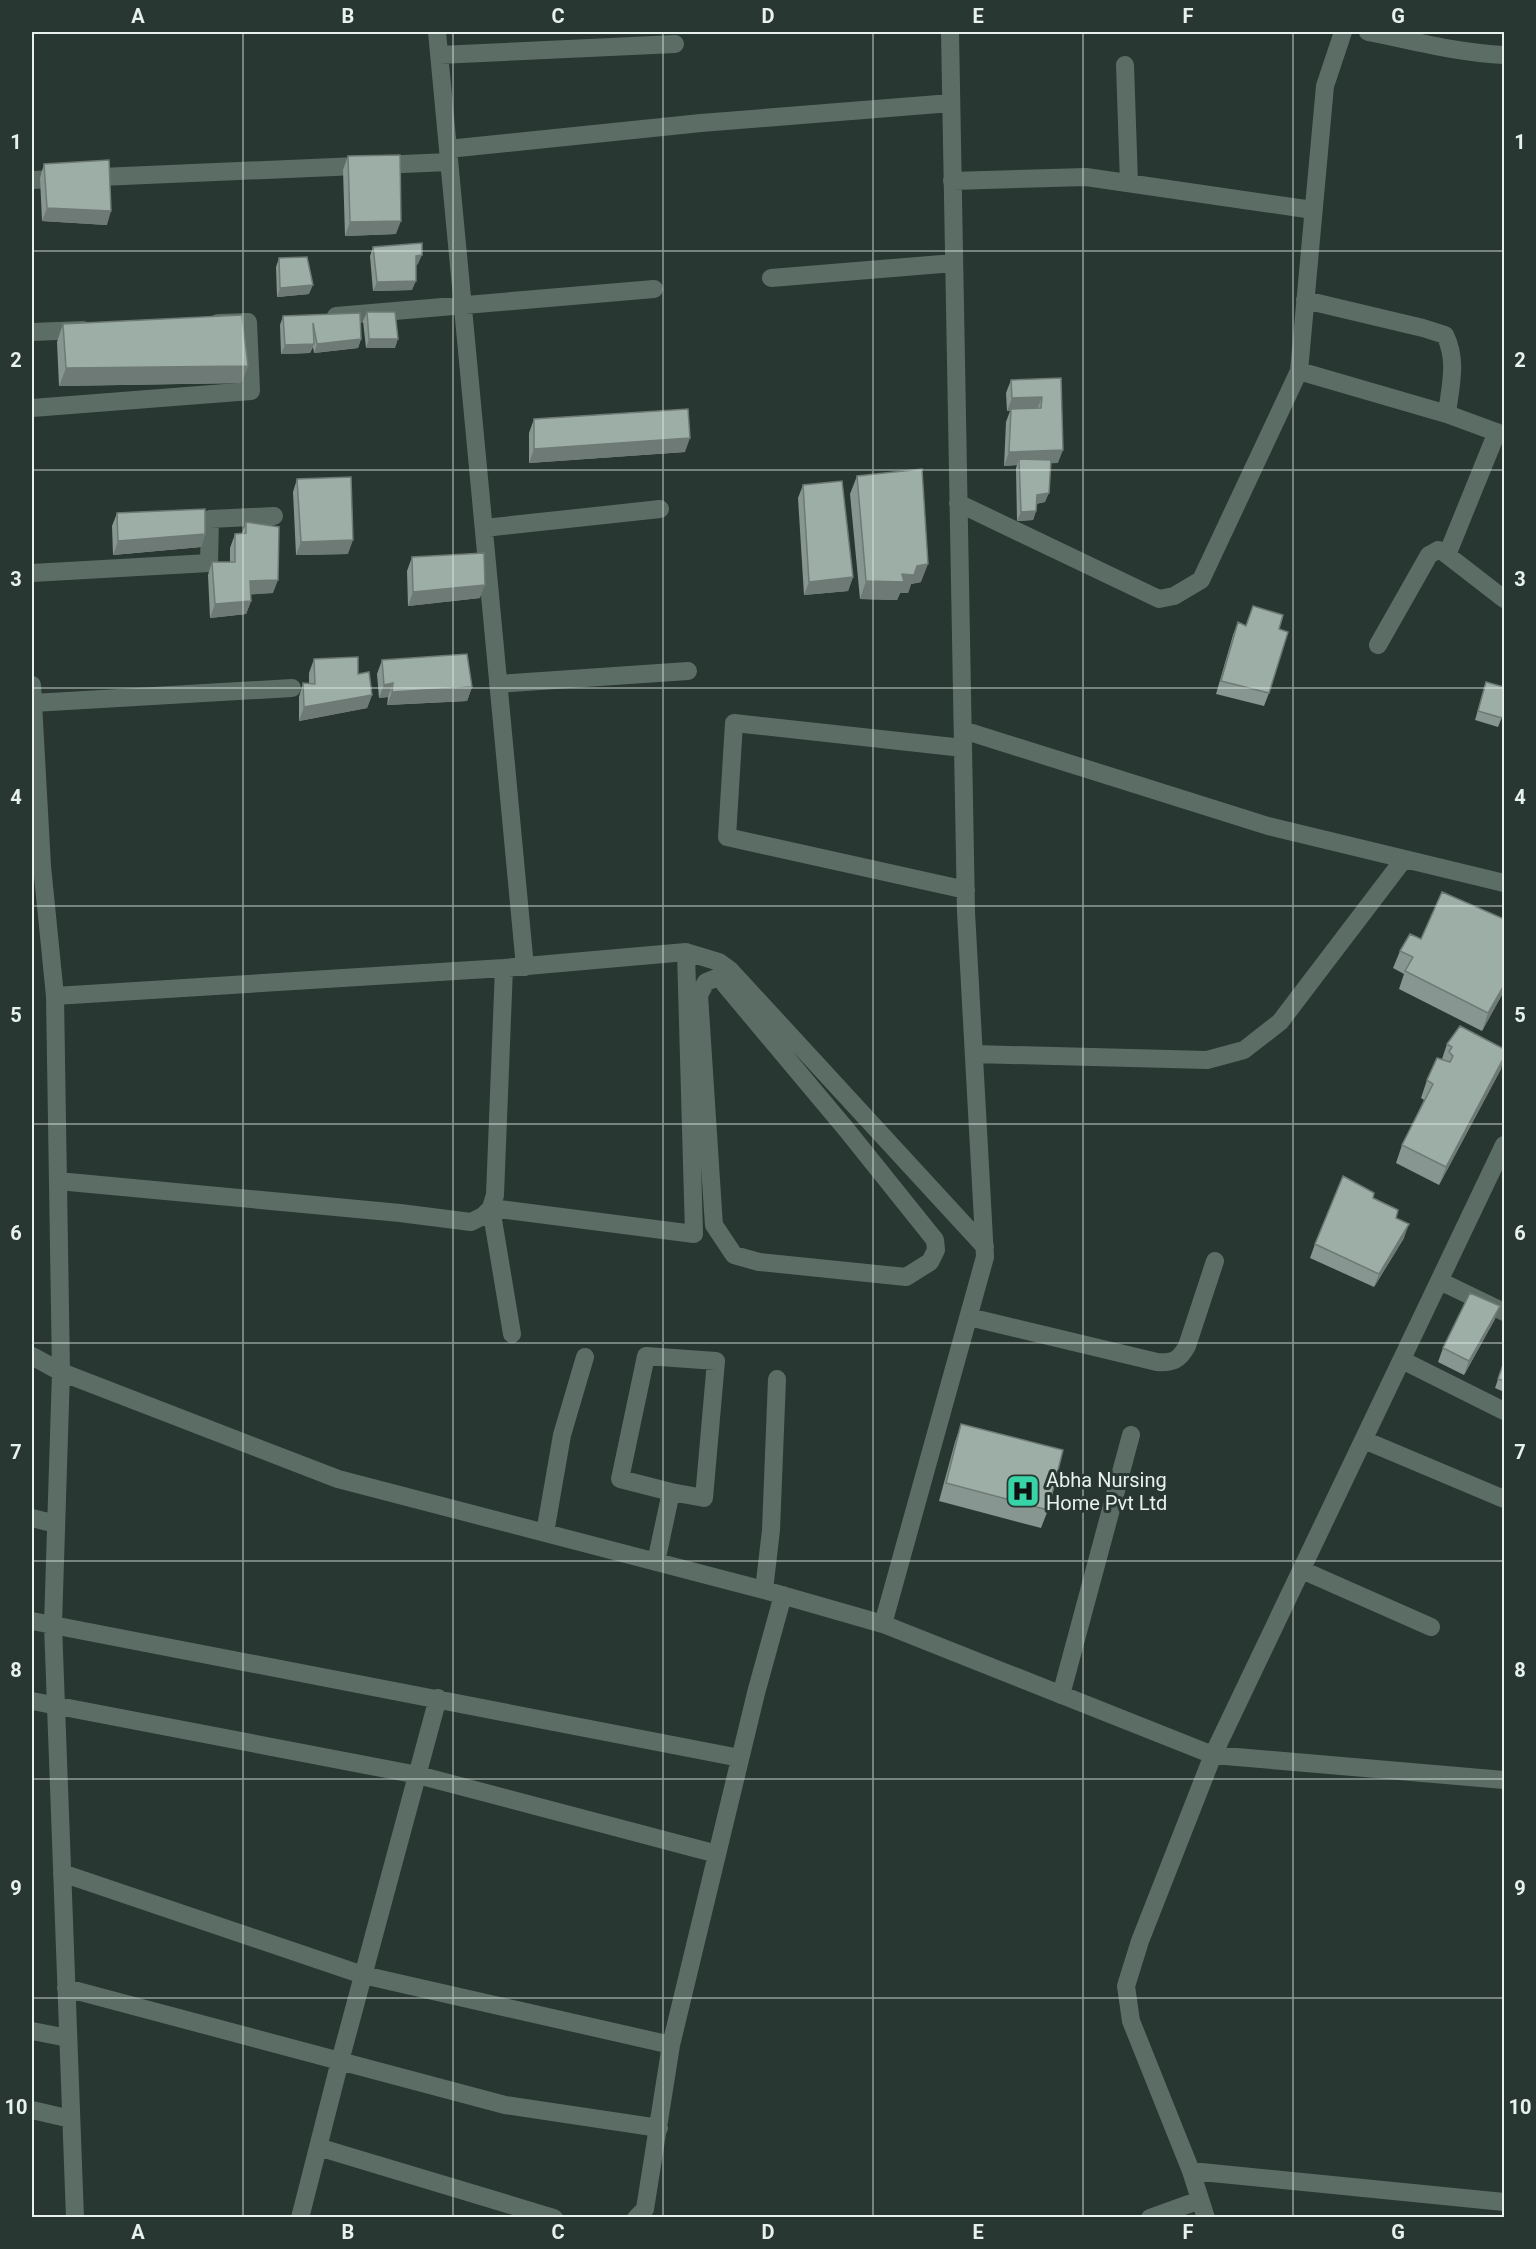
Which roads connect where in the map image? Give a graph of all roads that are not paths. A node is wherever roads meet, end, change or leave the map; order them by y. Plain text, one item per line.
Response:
1 (437, 32) edge
2 (950, 32) edge
3 (1343, 32) edge
4 (1377, 32) edge
5 (675, 44) dead end
6 (439, 55) junction
7 (1504, 55) edge
8 (1125, 65) dead end
9 (951, 103) junction
10 (449, 155) junction
11 (32, 180) edge
12 (952, 180) junction
13 (1130, 183) junction
14 (1313, 210) junction
15 (954, 263) junction
16 (771, 278) dead end
17 (654, 290) dead end
18 (1305, 300) junction
19 (463, 307) junction
20 (322, 317) edge
21 (202, 324) edge
22 (100, 329) edge
23 (32, 332) edge
24 (1299, 371) junction
25 (32, 408) edge
26 (1447, 414) junction
27 (1501, 434) edge
28 (958, 503) junction
29 (660, 509) dead end
30 (274, 516) dead end
31 (484, 528) junction
32 (1447, 555) junction
33 (32, 573) edge
34 (1504, 599) edge
35 (1378, 645) dead end
36 (688, 671) dead end
37 (498, 684) junction
38 (292, 688) dead end
39 (32, 694) edge
40 (963, 739) junction
41 (34, 759) edge
42 (1404, 859) junction
43 (37, 867) edge
44 (1504, 883) edge
45 (966, 890) junction
46 (686, 952) junction
47 (525, 967) junction
48 (504, 968) junction
49 (55, 996) junction
50 (974, 1054) junction
51 (844, 1094) junction
52 (826, 1107) junction
53 (1504, 1145) edge
54 (58, 1181) junction
55 (491, 1208) junction
56 (985, 1247) junction
57 (1215, 1261) dead end
58 (1439, 1282) junction
59 (1504, 1312) edge
60 (969, 1317) junction
61 (512, 1334) dead end
62 (32, 1356) edge
63 (585, 1357) dead end
64 (1402, 1360) junction
65 (61, 1372) junction
66 (777, 1379) dead end
67 (1504, 1411) edge
68 (1131, 1435) dead end
69 (1364, 1440) junction
70 (671, 1492) junction
71 (1504, 1499) edge
72 (32, 1518) edge
73 (56, 1524) junction
74 (545, 1533) junction
75 (656, 1562) junction
76 (1302, 1570) junction
77 (764, 1590) junction
78 (783, 1595) junction
79 (32, 1621) edge
80 (883, 1624) junction
81 (53, 1625) junction
82 (1431, 1627) dead end
83 (1061, 1695) junction
84 (438, 1698) junction
85 (32, 1701) edge
86 (56, 1707) junction
87 (1213, 1755) junction
88 (740, 1758) junction
89 (418, 1774) junction
90 (1504, 1780) edge
91 (717, 1854) junction
92 (62, 1873) junction
93 (363, 1975) junction
94 (66, 1988) junction
95 (32, 2031) edge
96 (68, 2038) junction
97 (671, 2045) junction
98 (340, 2061) junction
99 (32, 2110) edge
100 (71, 2119) junction
101 (659, 2128) junction
102 (318, 2147) junction
103 (1191, 2171) junction
104 (1200, 2200) junction
105 (1504, 2202) edge
106 (75, 2217) edge
107 (300, 2217) edge
108 (554, 2217) edge
109 (636, 2217) edge
110 (1150, 2217) edge
111 (1206, 2217) edge

1 - 6 street
2 - 9 street
3 - 14 street
4 - 7 street
5 - 6 street
6 - 10 street
8 - 13 street
9 - 10 street
9 - 12 street
10 - 11 street
10 - 19 street
12 - 13 street
12 - 15 street
13 - 14 street
14 - 18 street
15 - 16 street
15 - 28 street
17 - 19 street
18 - 24 street
18 - 26 street
19 - 20 street
19 - 31 street
21 - 25 street
22 - 23 street
24 - 26 street
24 - 28 street
26 - 27 street
27 - 32 street
28 - 40 street
29 - 31 street
30 - 33 street
31 - 37 street
32 - 34 street
32 - 35 street
36 - 37 street
37 - 47 street
38 - 39 street
39 - 41 street
40 - 42 street
40 - 45 street
40 - 45 street
41 - 43 street
42 - 44 street
42 - 50 street
43 - 49 street
45 - 50 street
46 - 47 street
46 - 51 street
46 - 55 street
47 - 48 street
48 - 49 street
48 - 55 street
49 - 54 street
50 - 56 street
51 - 52 street
51 - 56 street
52 - 52 street
53 - 58 street
54 - 55 street
54 - 65 street
55 - 61 street
56 - 60 street
57 - 60 street
58 - 59 street
58 - 64 street
60 - 80 street
62 - 65 street
63 - 74 street
64 - 67 street
64 - 69 street
65 - 73 street
65 - 74 street
66 - 77 street
68 - 83 street
69 - 71 street
69 - 76 street
70 - 70 street
70 - 75 street
72 - 73 street
73 - 81 street
74 - 75 street
75 - 77 street
76 - 82 street
76 - 87 street
77 - 78 street
78 - 80 street
78 - 88 street
79 - 81 street
80 - 83 street
81 - 84 street
81 - 86 street
83 - 87 street
84 - 88 street
84 - 89 street
85 - 86 street
86 - 89 street
86 - 92 street
87 - 90 street
87 - 103 street
88 - 91 street
89 - 91 street
89 - 93 street
91 - 97 street
92 - 93 street
92 - 94 street
93 - 97 street
93 - 98 street
94 - 96 street
94 - 98 street
95 - 96 street
96 - 100 street
97 - 101 street
98 - 101 street
98 - 102 street
99 - 100 street
100 - 106 street
101 - 109 street
102 - 107 street
102 - 108 street
103 - 104 street
103 - 105 street
104 - 110 street
104 - 111 street

